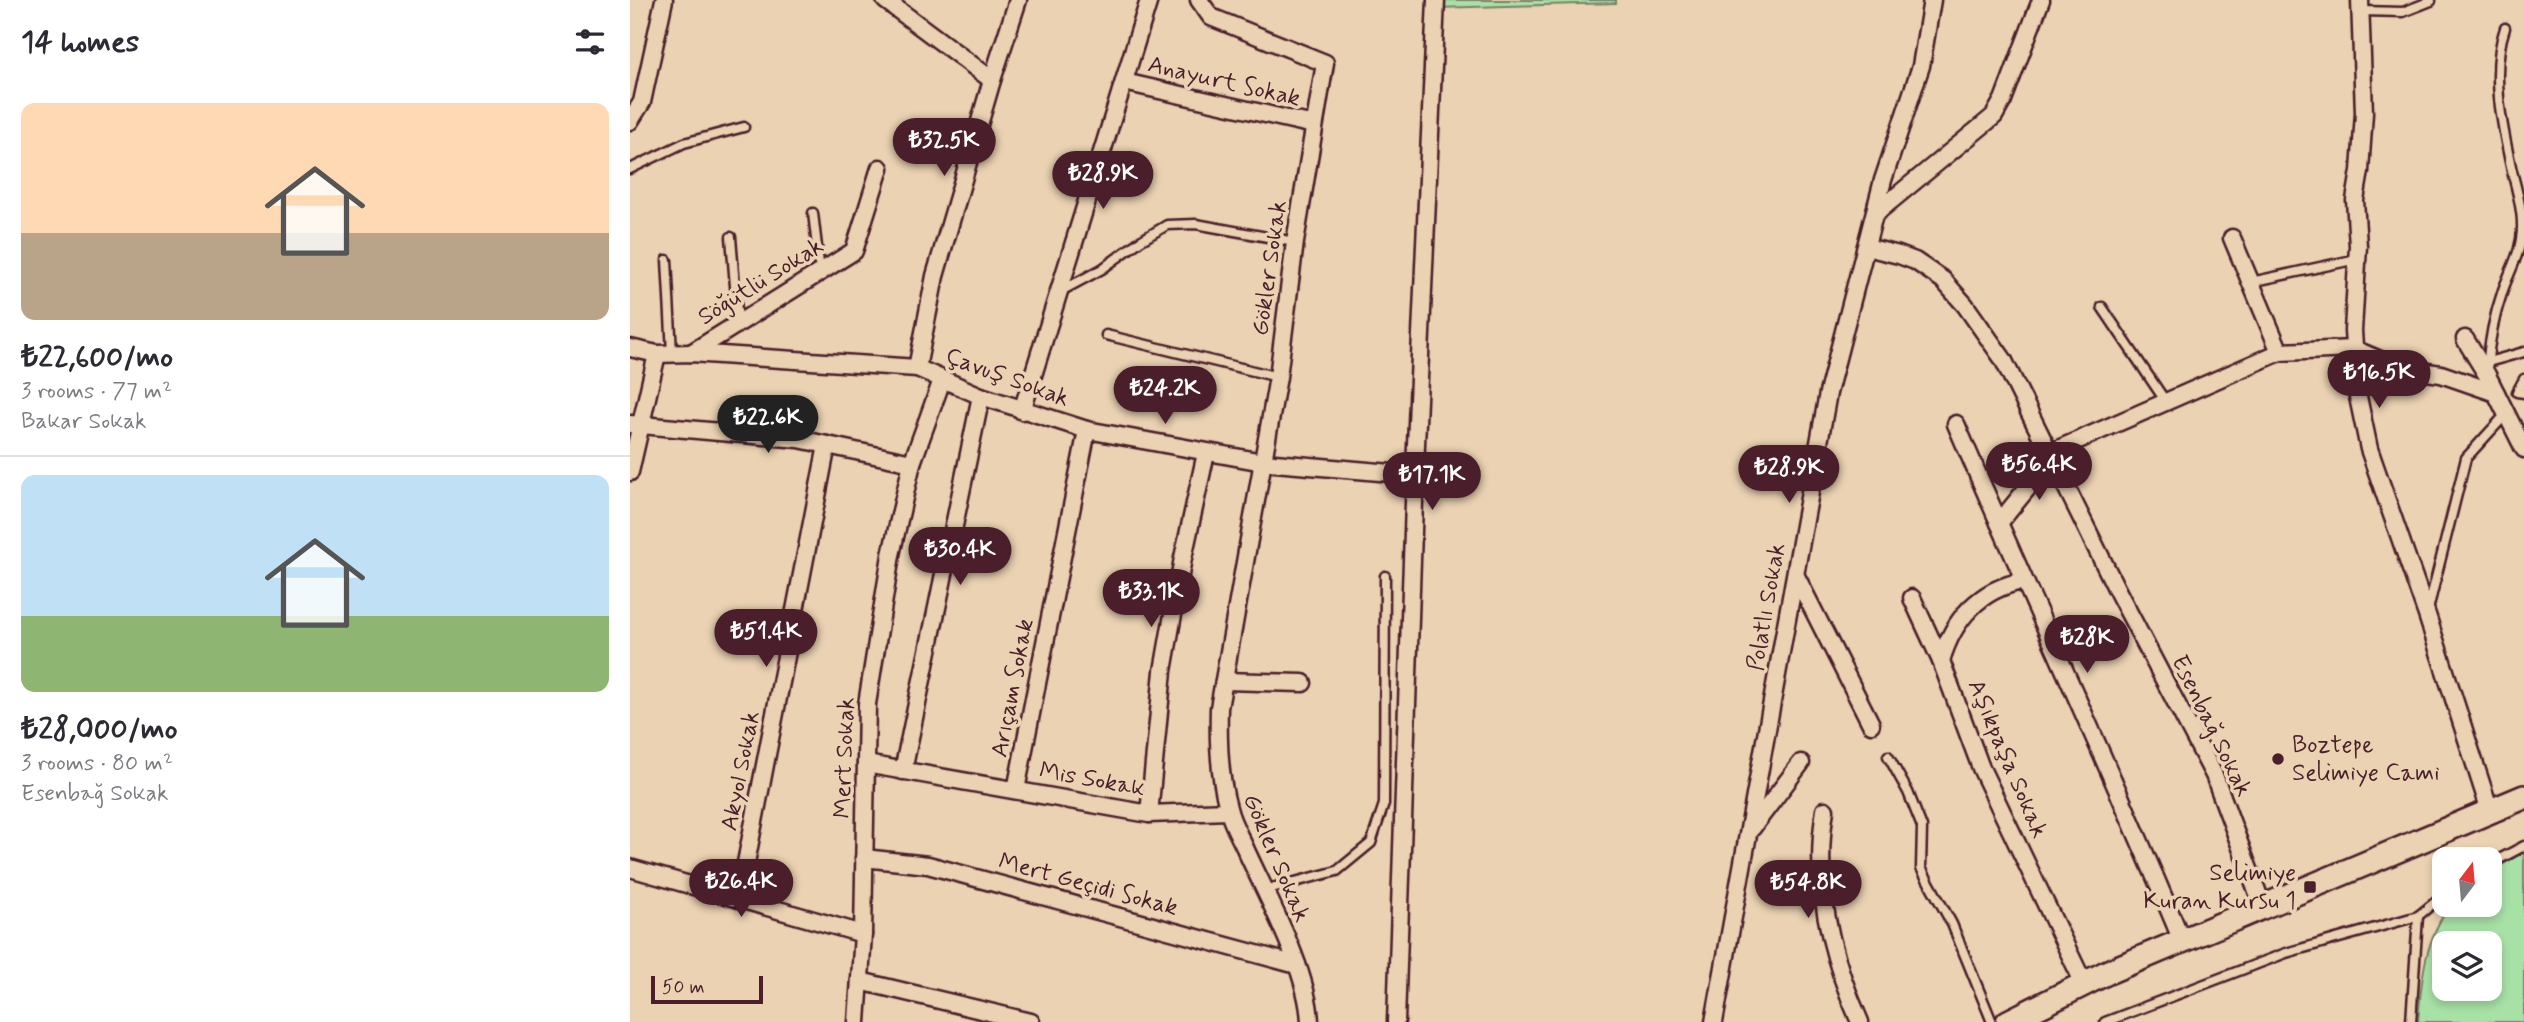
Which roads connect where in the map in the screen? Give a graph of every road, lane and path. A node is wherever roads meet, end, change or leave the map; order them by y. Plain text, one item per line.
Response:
1 (664, 0) edge
2 (885, 0) edge
3 (1018, 0) edge
4 (1149, 0) edge
5 (1199, 0) edge
6 (1436, 0) edge
7 (1932, 0) edge
8 (2035, 1) edge
9 (2431, 1) edge
10 (2361, 6) edge
11 (2505, 28) dead end
12 (992, 80) junction
13 (1124, 82) junction
14 (630, 121) edge
15 (1314, 125) junction
16 (744, 127) dead end
17 (880, 168) dead end
18 (630, 169) edge
19 (813, 213) dead end
20 (1876, 213) junction
21 (2523, 233) edge
22 (730, 237) dead end
23 (2232, 238) dead end
24 (1295, 242) junction
25 (1866, 247) junction
26 (2357, 259) junction
27 (667, 260) dead end
28 (820, 272) junction
29 (2251, 282) junction
30 (1059, 293) junction
31 (2102, 307) dead end
32 (738, 323) junction
33 (1105, 335) dead end
34 (2465, 339) dead end
35 (630, 348) edge
36 (2354, 349) junction
37 (2280, 352) junction
38 (2524, 352) edge
39 (691, 353) junction
40 (664, 354) junction
41 (917, 368) junction
42 (2487, 368) junction
43 (1278, 377) junction
44 (2524, 379) edge
45 (942, 380) junction
46 (2496, 393) junction
47 (2524, 393) edge
48 (981, 396) junction
49 (2166, 402) junction
50 (1022, 411) junction
51 (2507, 413) junction
52 (1956, 424) dead end
53 (635, 425) edge
54 (1087, 430) junction
55 (827, 444) junction
56 (2524, 449) edge
57 (1206, 453) junction
58 (2050, 455) junction
59 (1262, 462) junction
60 (912, 463) junction
61 (630, 472) edge
62 (1415, 475) junction
63 (1998, 523) junction
64 (1385, 576) dead end
65 (1796, 576) junction
66 (2023, 580) junction
67 (1912, 598) dead end
68 (2427, 615) junction
69 (1941, 661) junction
70 (1224, 681) junction
71 (1303, 683) dead end
72 (1871, 724) dead end
73 (1888, 756) dead end
74 (1801, 763) dead end
75 (866, 764) junction
76 (903, 771) junction
77 (1016, 790) junction
78 (2524, 797) edge
79 (1825, 810) dead end
80 (1228, 811) junction
81 (2490, 811) junction
82 (1149, 814) junction
83 (1750, 831) junction
84 (2524, 846) edge
85 (864, 858) junction
86 (2502, 858) edge
87 (630, 868) edge
88 (1264, 890) junction
89 (738, 899) junction
90 (2432, 905) edge
91 (2263, 907) junction
92 (2418, 916) junction
93 (863, 934) junction
94 (2182, 941) junction
95 (1297, 965) junction
96 (860, 981) junction
97 (2084, 984) junction
98 (857, 1022) edge
99 (1031, 1022) edge
100 (1310, 1022) edge
101 (1396, 1022) edge
102 (1714, 1022) edge
103 (1860, 1022) edge
104 (1992, 1022) edge
105 (2008, 1022) edge
106 (2105, 1022) edge
107 (2411, 1022) edge

1 - 14 street
2 - 12 street
3 - 12 street
4 - 13 street
5 - 15 street, Gökler Sokak
6 - 62 street
7 - 20 street, Polatlı Sokak
8 - 20 street
9 - 10 lane
10 - 26 street
11 - 21 lane
12 - 41 street
13 - 15 street, Anayurt Sokak
13 - 30 street
15 - 24 street, Gökler Sokak
16 - 18 lane
17 - 28 street, Söğütlü Sokak
19 - 28 lane
20 - 25 street, Polatlı Sokak
21 - 42 lane
22 - 32 lane
23 - 29 street
24 - 30 lane
24 - 43 street, Gökler Sokak
25 - 58 street, Esenbağ Sokak
25 - 65 street, Polatlı Sokak
26 - 29 lane
26 - 36 street
27 - 40 lane
28 - 32 street, Söğütlü Sokak
29 - 37 street
30 - 50 street
31 - 49 lane
32 - 39 street, Söğütlü Sokak
33 - 43 lane
34 - 42 street
35 - 40 street, Söğütlü Sokak
36 - 37 street
36 - 46 street
36 - 68 street
37 - 49 street
38 - 42 lane
39 - 40 street, Söğütlü Sokak
39 - 41 street, Söğütlü Sokak
40 - 53 street
41 - 45 street, Çavuş Sokak
42 - 46 street
43 - 59 street, Gökler Sokak
44 - 47 lane
45 - 48 street, Çavuş Sokak
45 - 60 street, Mert Sokak
46 - 51 street
48 - 50 street, Çavuş Sokak
48 - 76 street
49 - 58 street
50 - 54 street, Çavuş Sokak
51 - 56 street
51 - 68 lane
52 - 63 street
53 - 55 street
53 - 61 street
54 - 57 street, Çavuş Sokak
54 - 77 street, Arıçam Sokak
55 - 60 street
55 - 89 street, Akyol Sokak
57 - 59 street, Çavuş Sokak
57 - 82 street
58 - 63 street
58 - 91 street, Esenbağ Sokak
59 - 62 street, Çavuş Sokak
59 - 70 street, Gökler Sokak
60 - 75 street, Mert Sokak
62 - 101 street
63 - 66 street
64 - 88 lane
65 - 72 street
65 - 83 street, Polatlı Sokak
66 - 69 street, Aşıkpaşa Sokak
66 - 94 street
67 - 69 street
68 - 81 street
69 - 97 street, Aşıkpaşa Sokak
70 - 71 street
70 - 80 street, Gökler Sokak
73 - 104 lane
74 - 83 street
75 - 76 street, Mis Sokak
75 - 85 street, Mert Sokak
76 - 77 street, Mis Sokak
77 - 82 street, Mis Sokak
78 - 81 street
79 - 103 street
80 - 82 street, Mis Sokak
80 - 88 street, Gökler Sokak
81 - 91 street
83 - 102 street, Polatlı Sokak
84 - 86 lane
85 - 93 street, Mert Sokak
85 - 95 street, Mert Geçidi Sokak
87 - 89 street
88 - 95 street, Gökler Sokak
89 - 93 street
90 - 92 lane
91 - 94 street
92 - 106 lane
92 - 107 lane
93 - 96 street, Mert Sokak
94 - 97 street
95 - 100 street, Gökler Sokak
96 - 98 street, Mert Sokak
96 - 99 street
97 - 105 street

